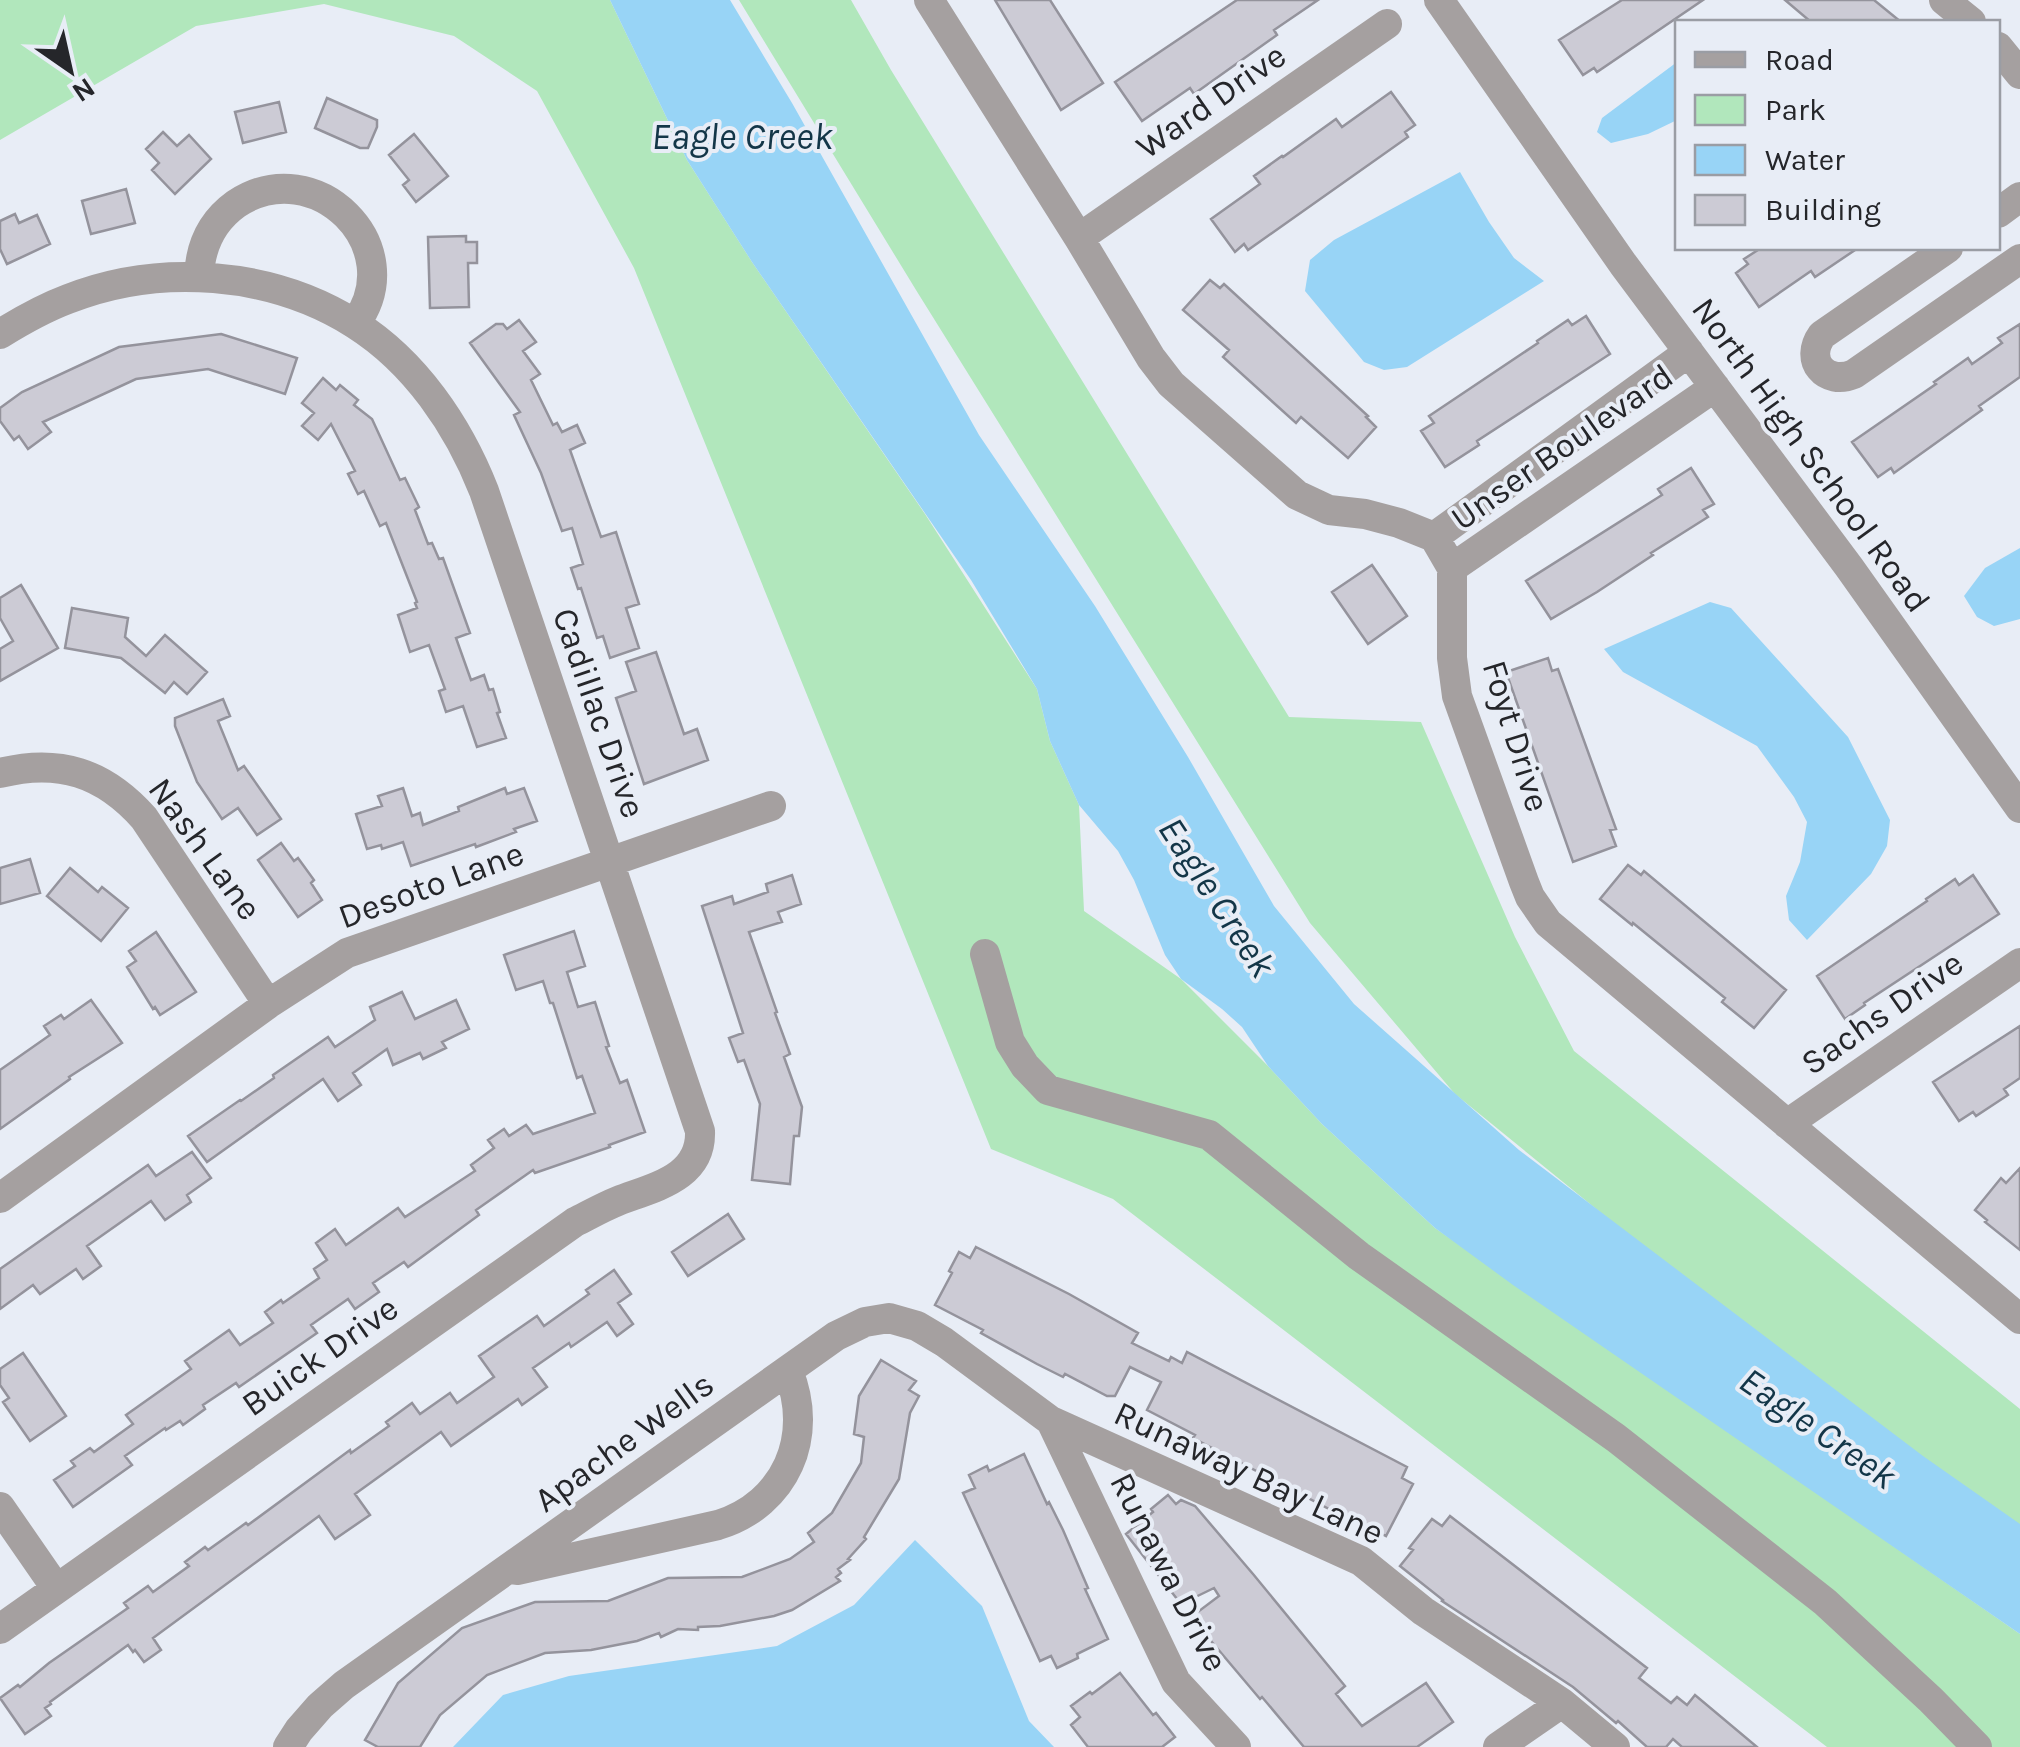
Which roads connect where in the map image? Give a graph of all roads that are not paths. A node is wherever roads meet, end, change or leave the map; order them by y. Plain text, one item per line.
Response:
1 (929, 0) edge
2 (1439, 0) edge
3 (1944, 0) edge
4 (1969, 20) edge
5 (1387, 24) dead end
6 (2000, 49) edge
7 (2020, 74) edge
8 (1079, 238) junction
9 (1945, 250) edge
10 (2020, 259) edge
11 (199, 277) junction
12 (355, 324) junction
13 (0, 334) edge
14 (1689, 352) junction
15 (1715, 388) junction
16 (1434, 537) junction
17 (1452, 568) junction
18 (0, 773) edge
19 (771, 806) dead end
20 (2020, 808) edge
21 (609, 861) junction
22 (985, 954) dead end
23 (2020, 963) edge
24 (268, 1004) junction
25 (1787, 1124) junction
26 (693, 1162) joint
27 (0, 1198) edge
28 (889, 1318) joint
29 (2020, 1319) edge
30 (788, 1371) junction
31 (1051, 1421) junction
32 (0, 1507) edge
33 (504, 1573) junction
34 (56, 1588) junction
35 (0, 1629) edge
36 (1562, 1703) junction
37 (288, 1747) edge
38 (1236, 1747) edge
39 (1498, 1747) edge
40 (1615, 1747) edge
41 (1978, 1747) edge

1 - 8 street
2 - 14 street, North High School Road
3 - 4 street
5 - 8 street, Ward Drive
6 - 7 street
8 - 16 street
9 - 10 street
11 - 12 street, Cadillac Drive
11 - 12 street
11 - 13 street, Cadillac Drive
12 - 21 street, Cadillac Drive
14 - 15 street, North High School Road
14 - 16 street, Unser Boulevard
15 - 17 street, Unser Boulevard
15 - 20 street, North High School Road
16 - 17 street
17 - 25 street, Foyt Drive
18 - 24 street, Nash Lane
19 - 21 street, Desoto Lane
21 - 24 street, Desoto Lane
21 - 26 street, Cadillac Drive
22 - 41 street
23 - 25 street, Sachs Drive
24 - 27 street, Desoto Lane
25 - 29 street, Foyt Drive
26 - 34 street, Buick Drive
28 - 30 street, Apache Wells
28 - 31 street, Runaway Bay Lane
30 - 33 street, Apache Wells
30 - 33 street, Apache Wells
31 - 36 street, Runaway Bay Lane
31 - 38 street, Runawa Drive
32 - 34 street
33 - 37 street, Apache Wells
34 - 35 street, Buick Drive
36 - 39 street
36 - 40 street, Runaway Bay Lane

